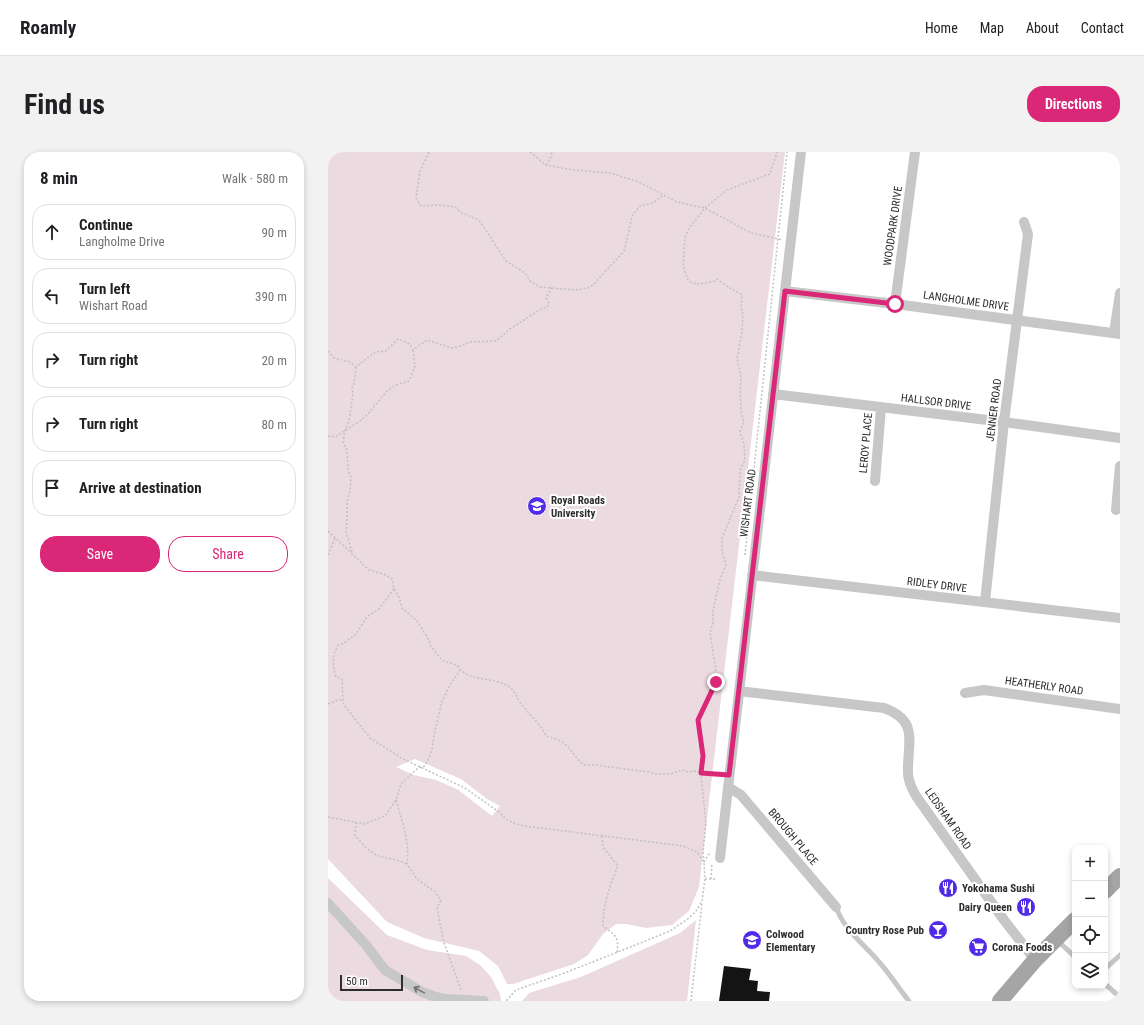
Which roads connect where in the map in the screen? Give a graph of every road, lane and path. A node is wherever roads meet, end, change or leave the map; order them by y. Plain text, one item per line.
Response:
1 (429, 152) edge
2 (530, 152) edge
3 (552, 152) edge
4 (777, 152) edge
5 (787, 152) edge
6 (801, 152) edge
7 (916, 152) edge
8 (546, 165) junction
9 (663, 195) junction
10 (705, 208) junction
11 (1024, 222) dead end
12 (778, 239) junction
13 (790, 241) junction
14 (552, 287) junction
15 (785, 291) junction
16 (1120, 293) edge
17 (895, 304) junction
18 (1017, 320) junction
19 (1117, 334) edge
20 (412, 350) junction
21 (328, 352) edge
22 (356, 367) junction
23 (773, 394) junction
24 (881, 408) junction
25 (1004, 422) junction
26 (345, 430) junction
27 (328, 436) edge
28 (1120, 438) edge
29 (1120, 466) edge
30 (875, 481) dead end
31 (1116, 510) dead end
32 (328, 531) edge
33 (335, 538) junction
34 (352, 553) junction
35 (328, 555) edge
36 (745, 556) dead end
37 (752, 575) junction
38 (394, 589) junction
39 (985, 602) junction
40 (1120, 618) edge
41 (460, 670) junction
42 (739, 691) junction
43 (965, 693) dead end
44 (342, 700) junction
45 (328, 704) edge
46 (1120, 709) edge
47 (420, 767) junction
48 (701, 773) junction
49 (729, 775) junction
50 (728, 787) junction
51 (396, 800) junction
52 (328, 817) edge
53 (356, 822) junction
54 (602, 836) junction
55 (715, 856) junction
56 (704, 862) junction
57 (407, 864) junction
58 (1120, 876) edge
59 (704, 878) junction
60 (711, 879) junction
61 (718, 879) dead end
62 (1108, 887) edge
63 (702, 901) junction
64 (328, 903) edge
65 (836, 907) joint
66 (1072, 923) edge
67 (1056, 939) junction
68 (617, 953) junction
69 (1072, 954) edge
70 (1120, 955) edge
71 (1035, 960) junction
72 (1108, 966) edge
73 (1108, 987) edge
74 (1120, 997) edge
75 (461, 1000) junction
76 (484, 1001) edge
77 (506, 1001) edge
78 (691, 1001) edge
79 (909, 1001) edge
80 (1000, 1001) edge

1 - 14 path
2 - 8 path
3 - 8 path
4 - 10 path
5 - 12 path
6 - 13 street, WISHART ROAD
7 - 17 street, WOODPARK DRIVE
8 - 9 path
9 - 10 path
9 - 14 path
10 - 12 path
10 - 48 path
11 - 18 street, JENNER ROAD
12 - 13 path
12 - 36 path
13 - 15 street, WISHART ROAD
14 - 20 path
15 - 17 street, LANGHOLME DRIVE
15 - 23 street, WISHART ROAD
16 - 19 street
17 - 18 street, LANGHOLME DRIVE
18 - 19 street, LANGHOLME DRIVE
18 - 25 street, JENNER ROAD
20 - 22 path
20 - 26 path
21 - 22 path
22 - 26 path
23 - 24 street, HALLSOR DRIVE
23 - 37 street, WISHART ROAD
24 - 25 street, HALLSOR DRIVE
24 - 30 street, LEROY PLACE
25 - 28 street, HALLSOR DRIVE
25 - 39 street, JENNER ROAD
26 - 27 path
26 - 34 path
29 - 31 street
32 - 33 path
33 - 34 path
33 - 35 path
34 - 38 path
37 - 39 street, RIDLEY DRIVE
37 - 42 street, WISHART ROAD
38 - 41 path
38 - 44 path
39 - 40 street, RIDLEY DRIVE
41 - 47 path
41 - 48 path
42 - 49 street, WISHART ROAD
42 - 71 street, LEDSHAM ROAD
43 - 46 street, HEATHERLY ROAD
44 - 45 path
44 - 47 path
47 - 51 path
47 - 54 path
48 - 49 path
48 - 56 path
49 - 50 street, WISHART ROAD
50 - 55 street, WISHART ROAD
50 - 65 street, BROUGH PLACE
51 - 53 path
51 - 57 path
52 - 53 path
53 - 57 path
54 - 56 path
54 - 68 path
55 - 56 path
55 - 60 path
56 - 59 path
57 - 75 path
58 - 62 main road
59 - 60 path
59 - 63 path
60 - 61 path
63 - 68 path
63 - 78 path
75 -> 64 street
65 - 79 lane
66 - 67 main road
67 - 69 lane
67 - 71 main road
68 - 77 path
70 - 72 lane
71 - 80 main road
73 - 74 lane
75 - 76 street

